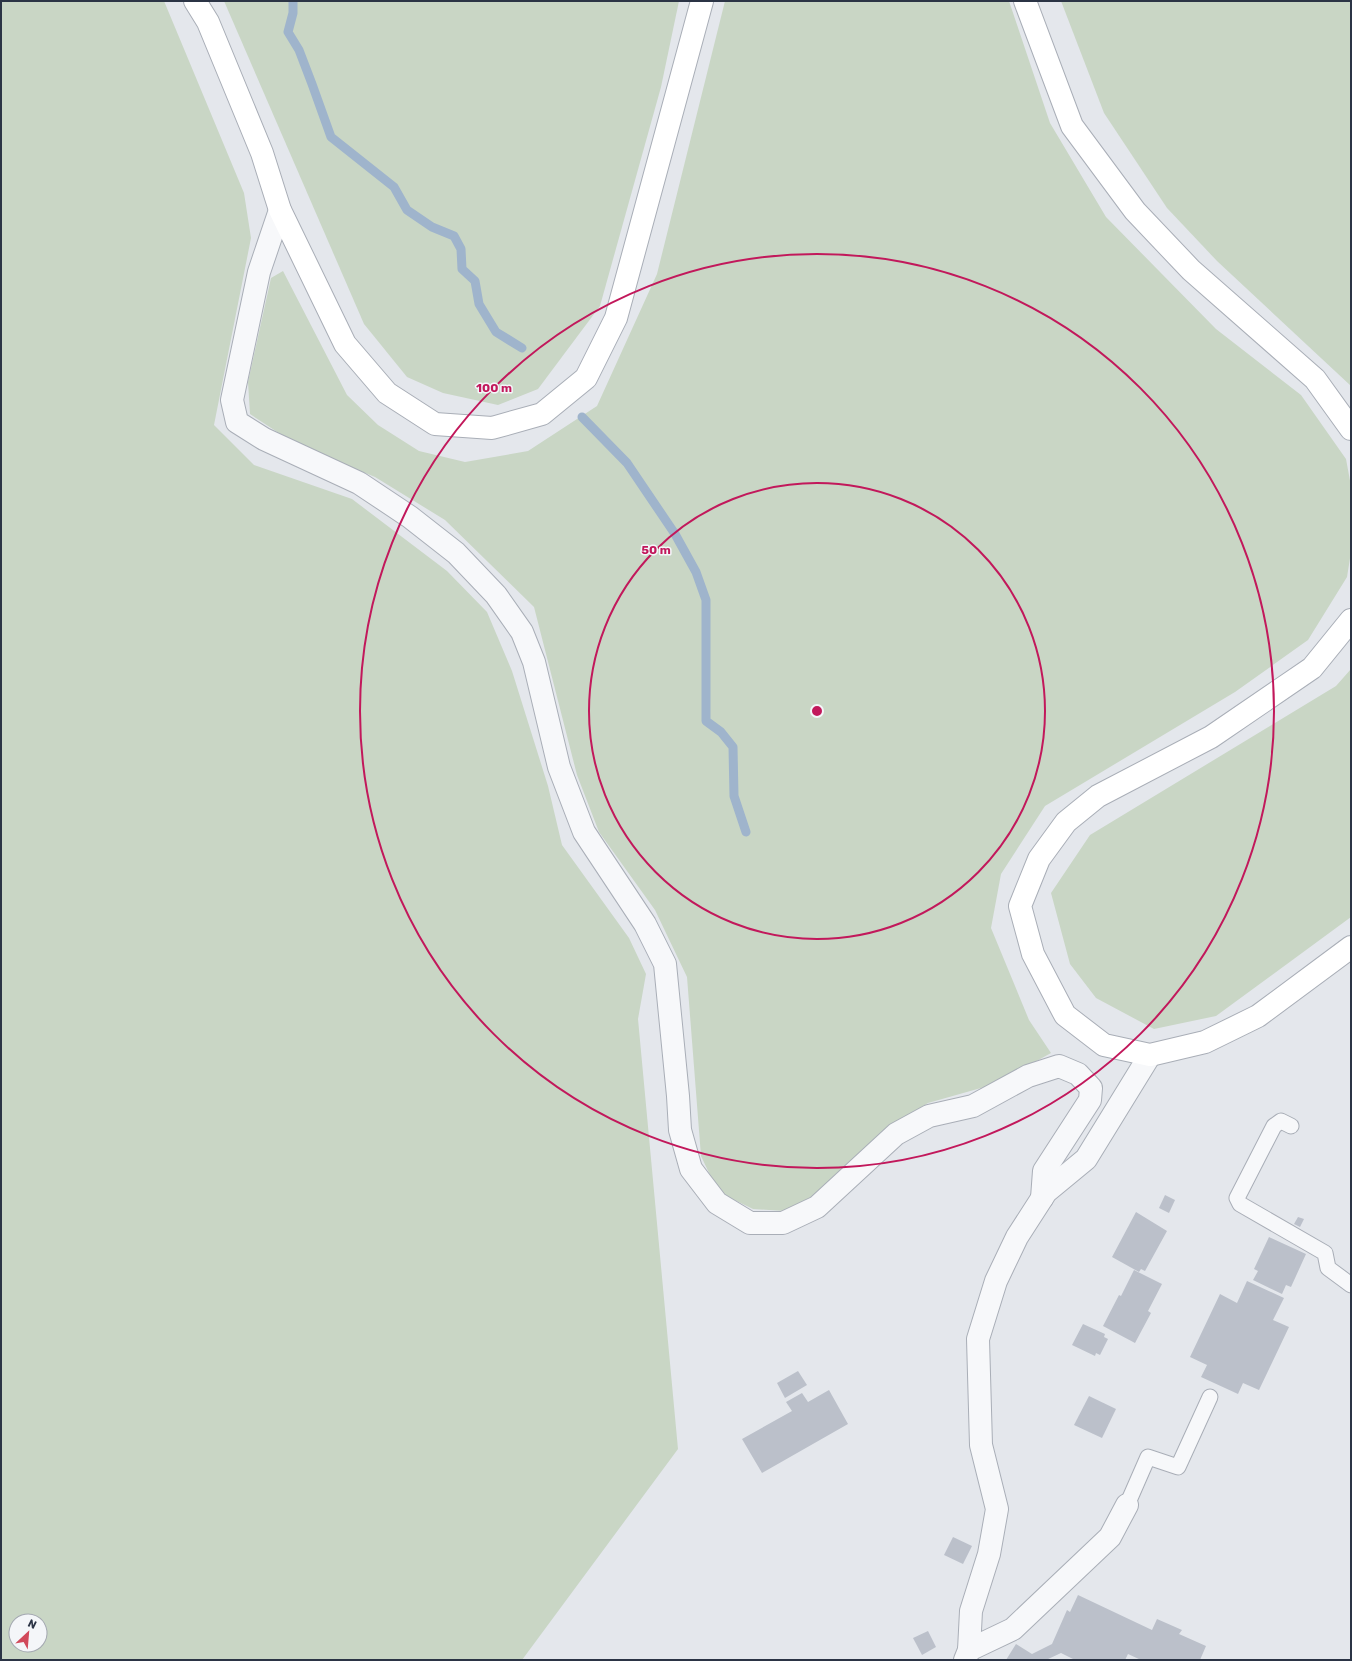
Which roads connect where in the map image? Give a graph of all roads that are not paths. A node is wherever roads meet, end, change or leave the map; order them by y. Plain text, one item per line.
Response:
1 (195, 1) edge
2 (702, 1) edge
3 (1025, 1) edge
4 (280, 210) junction
5 (1351, 429) edge
6 (1351, 620) edge
7 (1351, 947) edge
8 (1150, 1055) junction
9 (1291, 1126) dead end
10 (1042, 1198) junction
11 (1351, 1285) edge
12 (1210, 1397) dead end
13 (1126, 1505) joint
14 (967, 1655) edge

1 - 4 street
2 - 4 street
3 - 5 street
4 - 10 street
6 - 8 street
7 - 8 street
8 - 10 street
9 - 11 lane
10 - 14 street
12 - 13 lane
13 - 14 street

